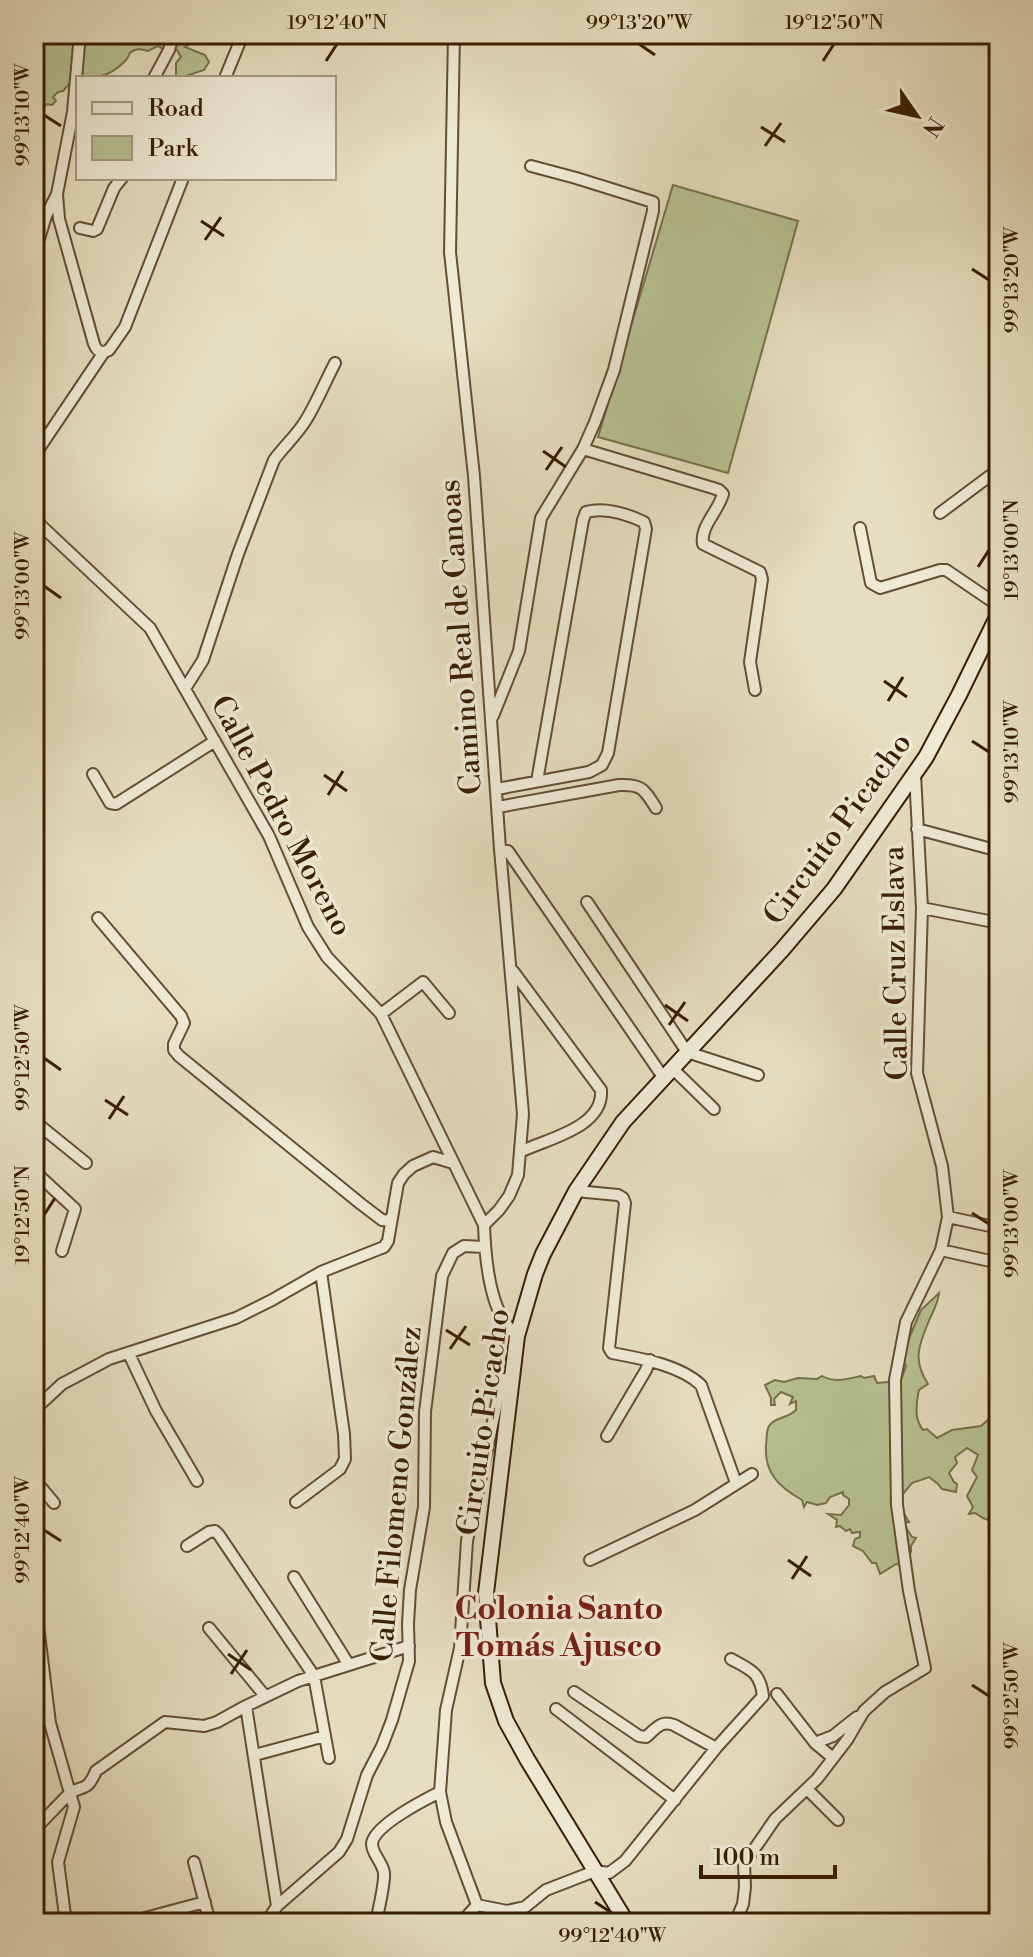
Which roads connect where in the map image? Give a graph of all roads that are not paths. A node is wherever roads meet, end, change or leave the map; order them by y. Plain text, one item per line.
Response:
1 (80, 34) edge
2 (165, 34) edge
3 (243, 34) edge
4 (454, 34) edge
5 (76, 76) edge
6 (155, 76) edge
7 (226, 76) edge
8 (76, 79) edge
9 (531, 166) dead end
10 (120, 180) edge
11 (182, 180) edge
12 (57, 194) junction
13 (80, 228) dead end
14 (34, 255) edge
15 (104, 352) junction
16 (335, 363) dead end
17 (583, 449) junction
18 (34, 456) edge
19 (999, 469) edge
20 (940, 513) dead end
21 (34, 519) edge
22 (860, 528) dead end
23 (999, 606) edge
24 (999, 613) edge
25 (186, 687) junction
26 (755, 690) dead end
27 (490, 721) junction
28 (215, 741) junction
29 (915, 773) junction
30 (93, 774) dead end
31 (537, 781) junction
32 (497, 789) junction
33 (498, 807) junction
34 (656, 808) dead end
35 (917, 829) junction
36 (500, 849) junction
37 (999, 851) edge
38 (587, 902) dead end
39 (922, 908) junction
40 (98, 918) dead end
41 (999, 923) edge
42 (512, 970) junction
43 (449, 1013) dead end
44 (381, 1014) junction
45 (687, 1052) junction
46 (668, 1072) junction
47 (758, 1075) dead end
48 (714, 1109) dead end
49 (34, 1121) edge
50 (520, 1152) junction
51 (86, 1163) dead end
52 (453, 1163) junction
53 (34, 1171) edge
54 (576, 1191) junction
55 (948, 1217) junction
56 (391, 1221) junction
57 (484, 1225) junction
58 (999, 1228) edge
59 (484, 1247) junction
60 (941, 1250) junction
61 (62, 1251) dead end
62 (999, 1263) edge
63 (321, 1272) junction
64 (517, 1336) junction
65 (129, 1354) junction
66 (650, 1360) junction
67 (512, 1379) junction
68 (34, 1410) edge
69 (607, 1436) dead end
70 (752, 1474) dead end
71 (34, 1479) edge
72 (197, 1481) dead end
73 (736, 1483) junction
74 (296, 1502) dead end
75 (54, 1503) dead end
76 (187, 1546) dead end
77 (590, 1560) dead end
78 (294, 1577) dead end
79 (34, 1593) edge
80 (209, 1628) dead end
81 (37, 1641) edge
82 (409, 1646) junction
83 (731, 1659) dead end
84 (349, 1665) junction
85 (314, 1676) junction
86 (574, 1692) dead end
87 (777, 1694) dead end
88 (265, 1696) junction
89 (246, 1706) junction
90 (556, 1709) dead end
91 (864, 1711) junction
92 (325, 1736) junction
93 (815, 1743) junction
94 (716, 1748) junction
95 (255, 1755) junction
96 (329, 1758) dead end
97 (833, 1758) junction
98 (807, 1789) junction
99 (71, 1792) junction
100 (440, 1792) junction
101 (675, 1800) junction
102 (838, 1820) dead end
103 (34, 1830) edge
104 (194, 1862) dead end
105 (595, 1871) junction
106 (205, 1902) junction
107 (477, 1905) junction
108 (277, 1906) junction
109 (145, 1918) dead end
110 (66, 1923) edge
111 (210, 1923) edge
112 (266, 1923) edge
113 (376, 1923) edge
114 (461, 1923) edge
115 (627, 1923) edge
116 (735, 1923) edge

1 - 5 street
2 - 6 street
3 - 7 street
4 - 27 street, Camino Real de Canoas
8 - 12 street
9 - 17 street
10 - 13 street
11 - 15 street
12 - 14 street
12 - 15 street
15 - 18 street
16 - 25 street
17 - 26 street
17 - 27 street
19 - 20 street
21 - 25 street, Calle Pedro Moreno
22 - 23 street
24 - 29 main road, Circuito Picacho
25 - 28 street, Calle Pedro Moreno
27 - 32 street, Camino Real de Canoas
28 - 30 street
28 - 44 street, Calle Pedro Moreno
29 - 35 street, Calle Cruz Eslava
29 - 45 main road, Circuito Picacho
31 - 31 street
31 - 32 street
32 - 33 street, Camino Real de Canoas
33 - 34 street
33 - 36 street, Camino Real de Canoas
35 - 37 street
35 - 39 street, Calle Cruz Eslava
36 - 42 street, Camino Real de Canoas
36 - 46 street
38 - 45 street
39 - 41 street
39 - 55 street, Calle Cruz Eslava
40 - 56 street
42 - 50 street, Camino Real de Canoas
42 - 50 street
43 - 44 street
44 - 52 street, Calle Pedro Moreno
45 - 46 main road, Circuito Picacho
45 - 47 street
46 - 48 street
46 - 54 main road, Circuito Picacho
49 - 51 street
50 - 57 street, Camino Real de Canoas
52 - 56 street
52 - 57 street, Calle Pedro Moreno
53 - 61 street
54 - 64 main road, Circuito Picacho
54 - 66 street
55 - 58 street
55 - 60 street, Calle Cruz Eslava
56 - 63 street
57 - 59 street, Calle Pedro Moreno
59 - 64 street, Calle Pedro Moreno
59 - 82 street, Calle Filomeno González
60 - 62 street
60 - 91 street, Calle Cruz Eslava
63 - 65 street
63 - 74 street
64 - 67 main road, Circuito Picacho
65 - 68 street
65 - 72 street
66 - 69 street
66 - 73 street
67 - 100 street
67 - 105 main road, Circuito Picacho
70 - 73 street
71 - 75 street
73 - 77 street
76 - 85 street
78 - 84 street
79 - 81 street
80 - 88 street
81 - 99 street
82 - 84 street
82 - 108 street, Calle Filomeno González
83 - 94 street
84 - 85 street
85 - 88 street
85 - 92 street
86 - 94 street
87 - 93 street
88 - 89 street
89 - 95 street
89 - 99 street
90 - 101 street
91 - 93 street
91 - 97 street, Calle Cruz Eslava
92 - 95 street
92 - 96 street
93 - 97 street
94 - 101 street
95 - 108 street
97 - 98 street, Calle Cruz Eslava
98 - 102 street
98 - 116 street, Calle Cruz Eslava
99 - 103 street
99 - 110 street
100 - 107 street
100 - 113 street
101 - 105 street
104 - 106 street
105 - 107 street
105 - 115 main road, Circuito Picacho
106 - 109 street
106 - 111 street
107 - 114 street
108 - 112 street, Calle Filomeno González

